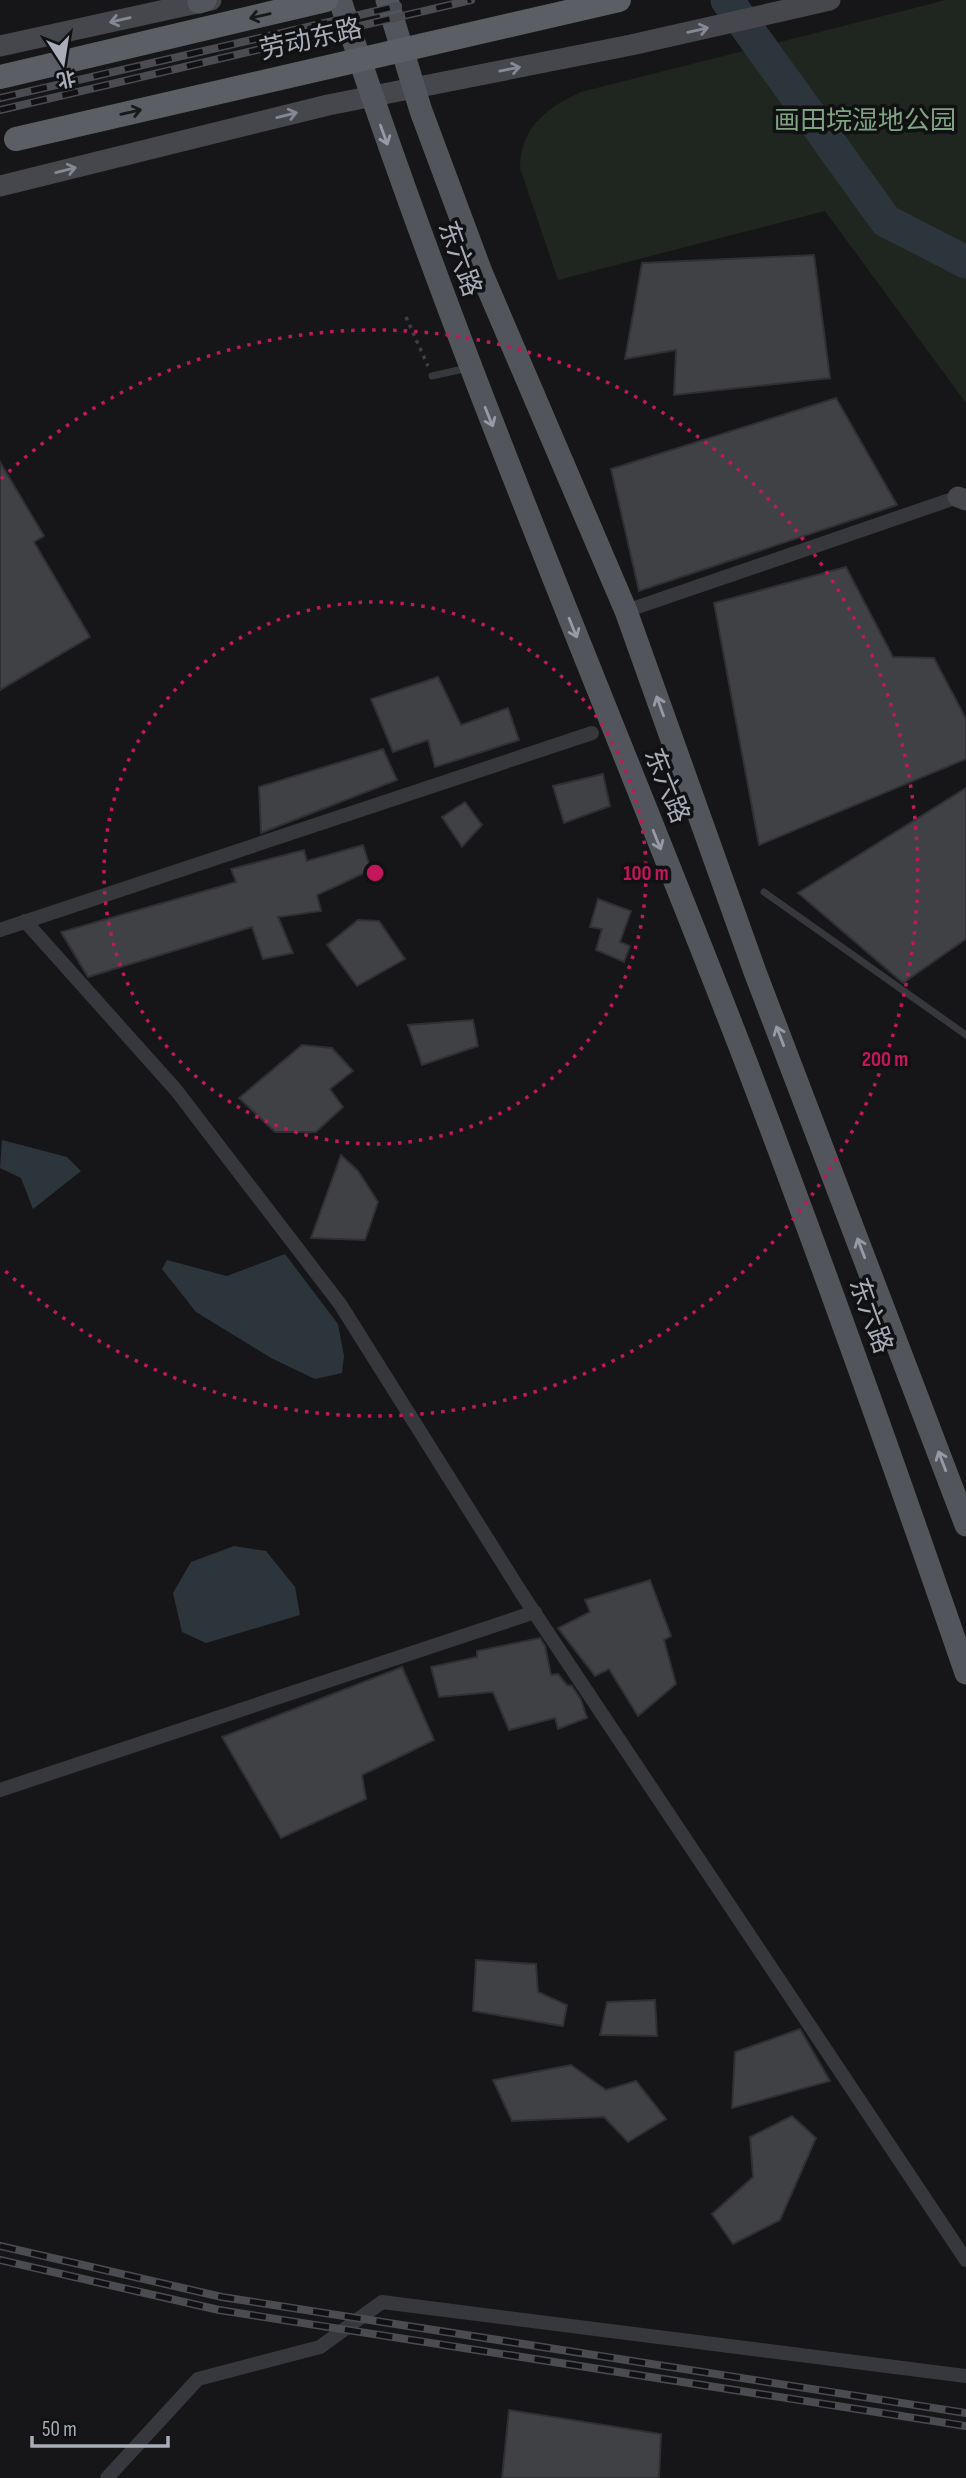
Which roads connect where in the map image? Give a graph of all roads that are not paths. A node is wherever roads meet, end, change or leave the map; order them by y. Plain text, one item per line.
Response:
1 (326, 0) edge
2 (340, 0) edge
3 (387, 0) edge
4 (619, 0) edge
5 (830, 0) edge
6 (205, 1) edge
7 (0, 46) edge
8 (0, 77) edge
9 (414, 88) junction
10 (371, 96) junction
11 (16, 139) dead end
12 (0, 186) edge
13 (469, 368) junction
14 (432, 376) road end
15 (963, 498) edge
16 (626, 611) junction
17 (592, 733) dead end
18 (764, 892) dead end
19 (25, 921) junction
20 (0, 930) edge
21 (966, 1035) edge
22 (966, 1525) edge
23 (535, 1612) junction
24 (966, 1673) edge
25 (0, 1790) edge
26 (966, 2260) edge
27 (966, 2376) edge
28 (107, 2478) edge

1 -> 8 highway, 劳动东路, bridge
2 - 10 main road, 东六路
3 - 9 main road, 东六路
11 -> 4 highway, 劳动东路, bridge
9 -> 5 main road
6 -> 7 main road
9 - 10 main road
9 - 16 main road, 东六路
12 -> 10 main road
10 -> 13 main road, 东六路
13 - 14 lane
13 -> 24 main road, 东六路
15 - 16 street
22 -> 16 main road, 东六路
17 - 19 street
18 - 21 lane
19 - 20 street
19 - 23 street
23 - 25 street
23 - 26 street
27 - 28 street

